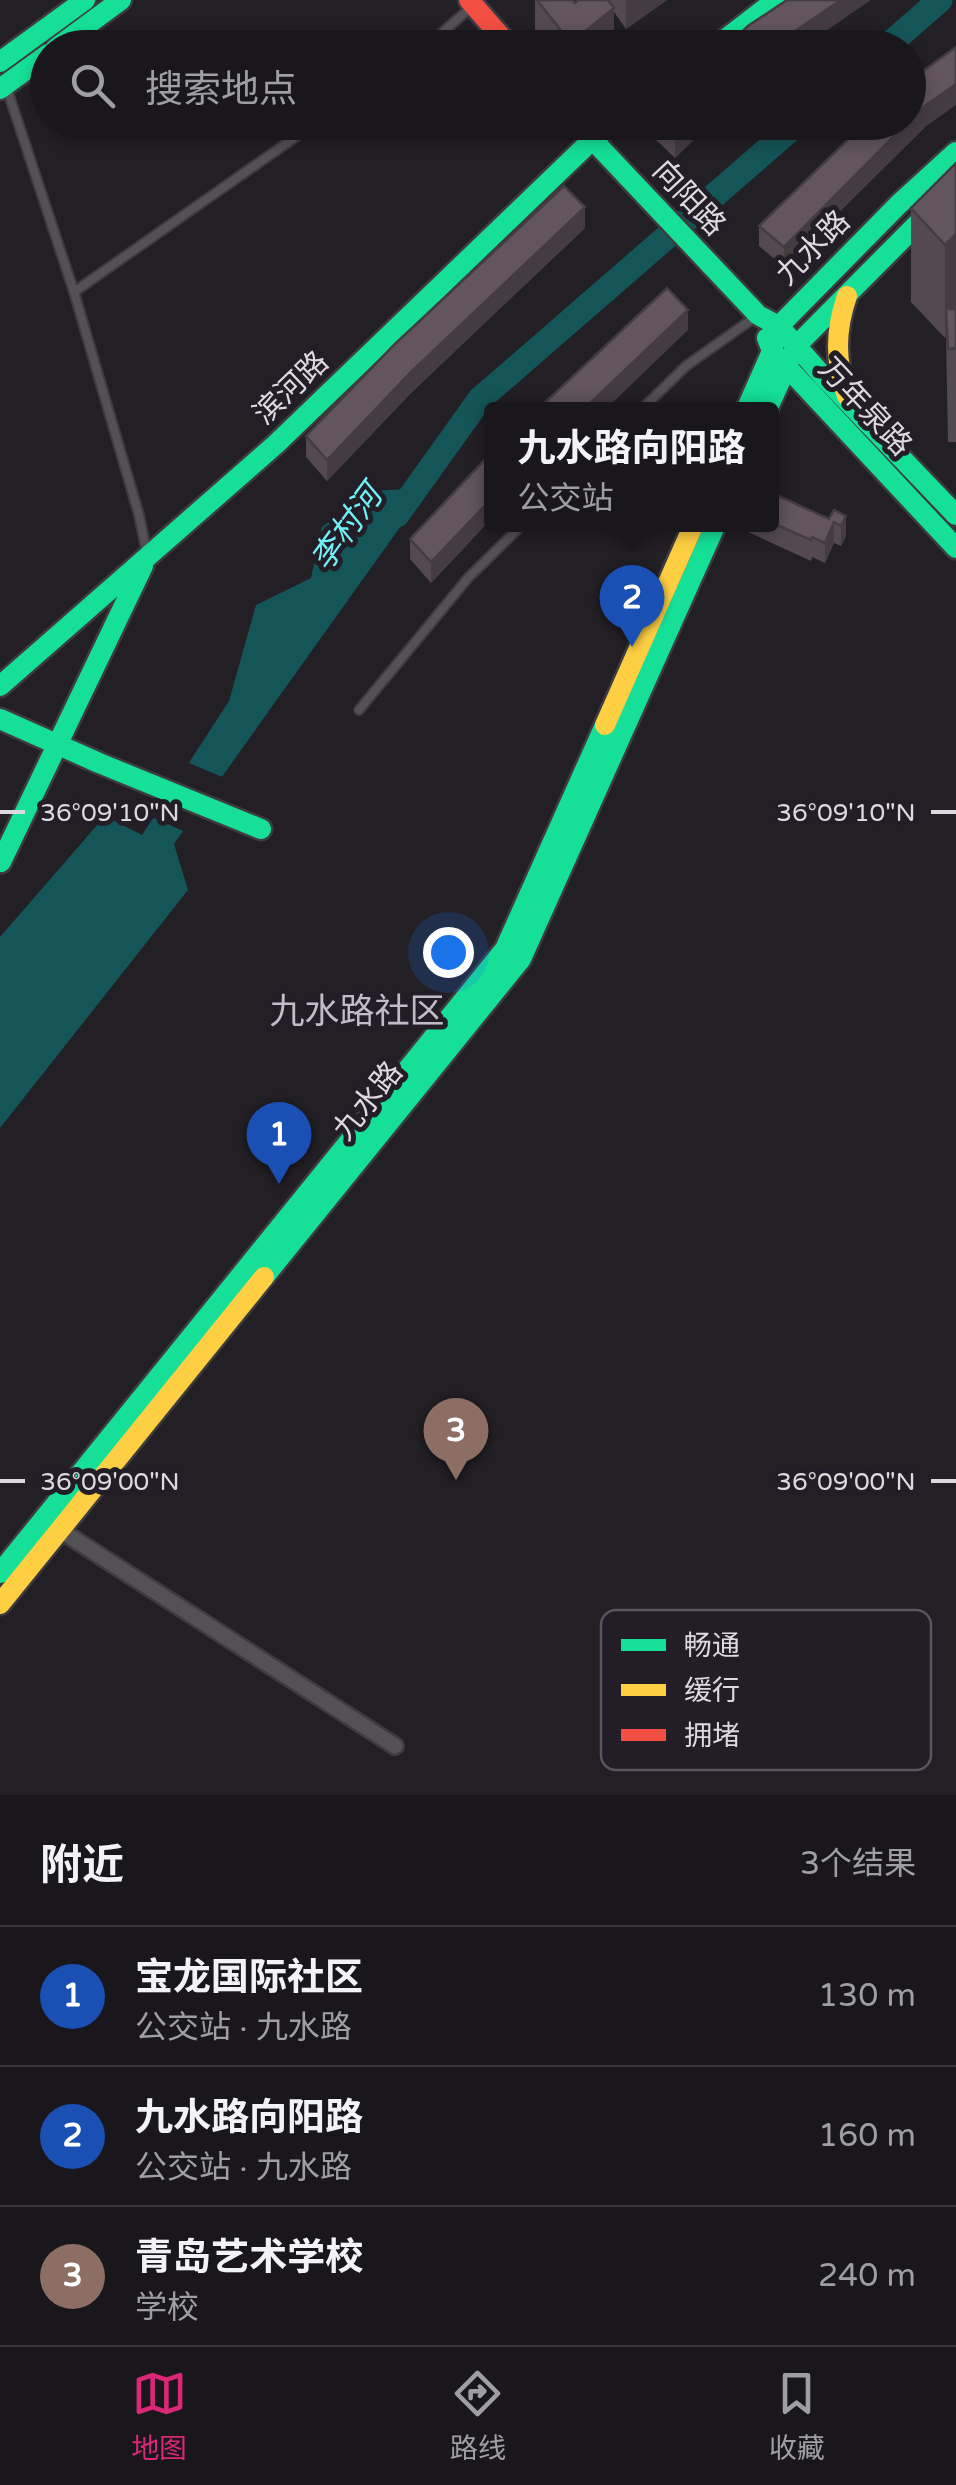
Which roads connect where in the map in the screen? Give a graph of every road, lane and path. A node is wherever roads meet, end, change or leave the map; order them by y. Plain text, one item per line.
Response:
1 (85, 0) edge
2 (121, 0) edge
3 (774, 1) edge
4 (471, 2) edge
5 (44, 30) edge
6 (80, 30) edge
7 (443, 30) edge
8 (495, 30) edge
9 (737, 30) edge
10 (30, 40) edge
11 (0, 62) edge
12 (30, 67) edge
13 (3, 87) edge
14 (291, 140) edge
15 (593, 140) edge
16 (603, 140) edge
17 (599, 147) junction
18 (956, 152) edge
19 (956, 185) edge
20 (850, 291) junction
21 (74, 292) junction
22 (758, 315) junction
23 (779, 326) junction
24 (796, 346) junction
25 (779, 359) junction
26 (649, 402) edge
27 (751, 402) edge
28 (769, 402) edge
29 (850, 404) junction
30 (956, 515) edge
31 (514, 532) edge
32 (690, 532) edge
33 (712, 532) edge
34 (956, 548) edge
35 (148, 558) junction
36 (0, 686) edge
37 (359, 710) dead end
38 (0, 720) edge
39 (57, 745) junction
40 (261, 829) dead end
41 (0, 860) edge
42 (60, 1530) junction
43 (0, 1573) edge
44 (0, 1604) edge
45 (395, 1746) dead end

1 - 5 main road
2 - 6 main road
3 - 9 main road
4 - 7 lane
4 - 8 main road
10 - 11 main road
12 - 13 main road
13 - 21 lane
14 - 21 lane
15 - 17 main road, 向阳路
16 - 17 main road, 滨河路
17 - 22 main road, 向阳路
17 - 35 main road, 滨河路
18 - 23 main road, 九水路
19 - 20 main road, 九水路
20 - 24 main road, 九水路
20 - 29 main road
21 - 35 lane
22 - 23 main road, 向阳路
22 - 25 main road, 向阳路
22 - 26 lane
23 - 24 main road, 万年泉路
23 - 25 main road, 九水路
24 - 25 main road, 九水路
24 - 29 main road, 万年泉路
25 - 27 main road, 九水路
25 - 28 main road, 九水路
25 - 34 main road, 万年泉路
29 - 30 main road, 万年泉路
31 - 37 lane
32 - 43 main road, 九水路
33 - 42 main road, 九水路
35 - 36 main road, 滨河路
35 - 39 main road
38 - 39 main road
39 - 40 main road
39 - 41 main road
42 - 44 main road, 九水路
42 - 45 street

